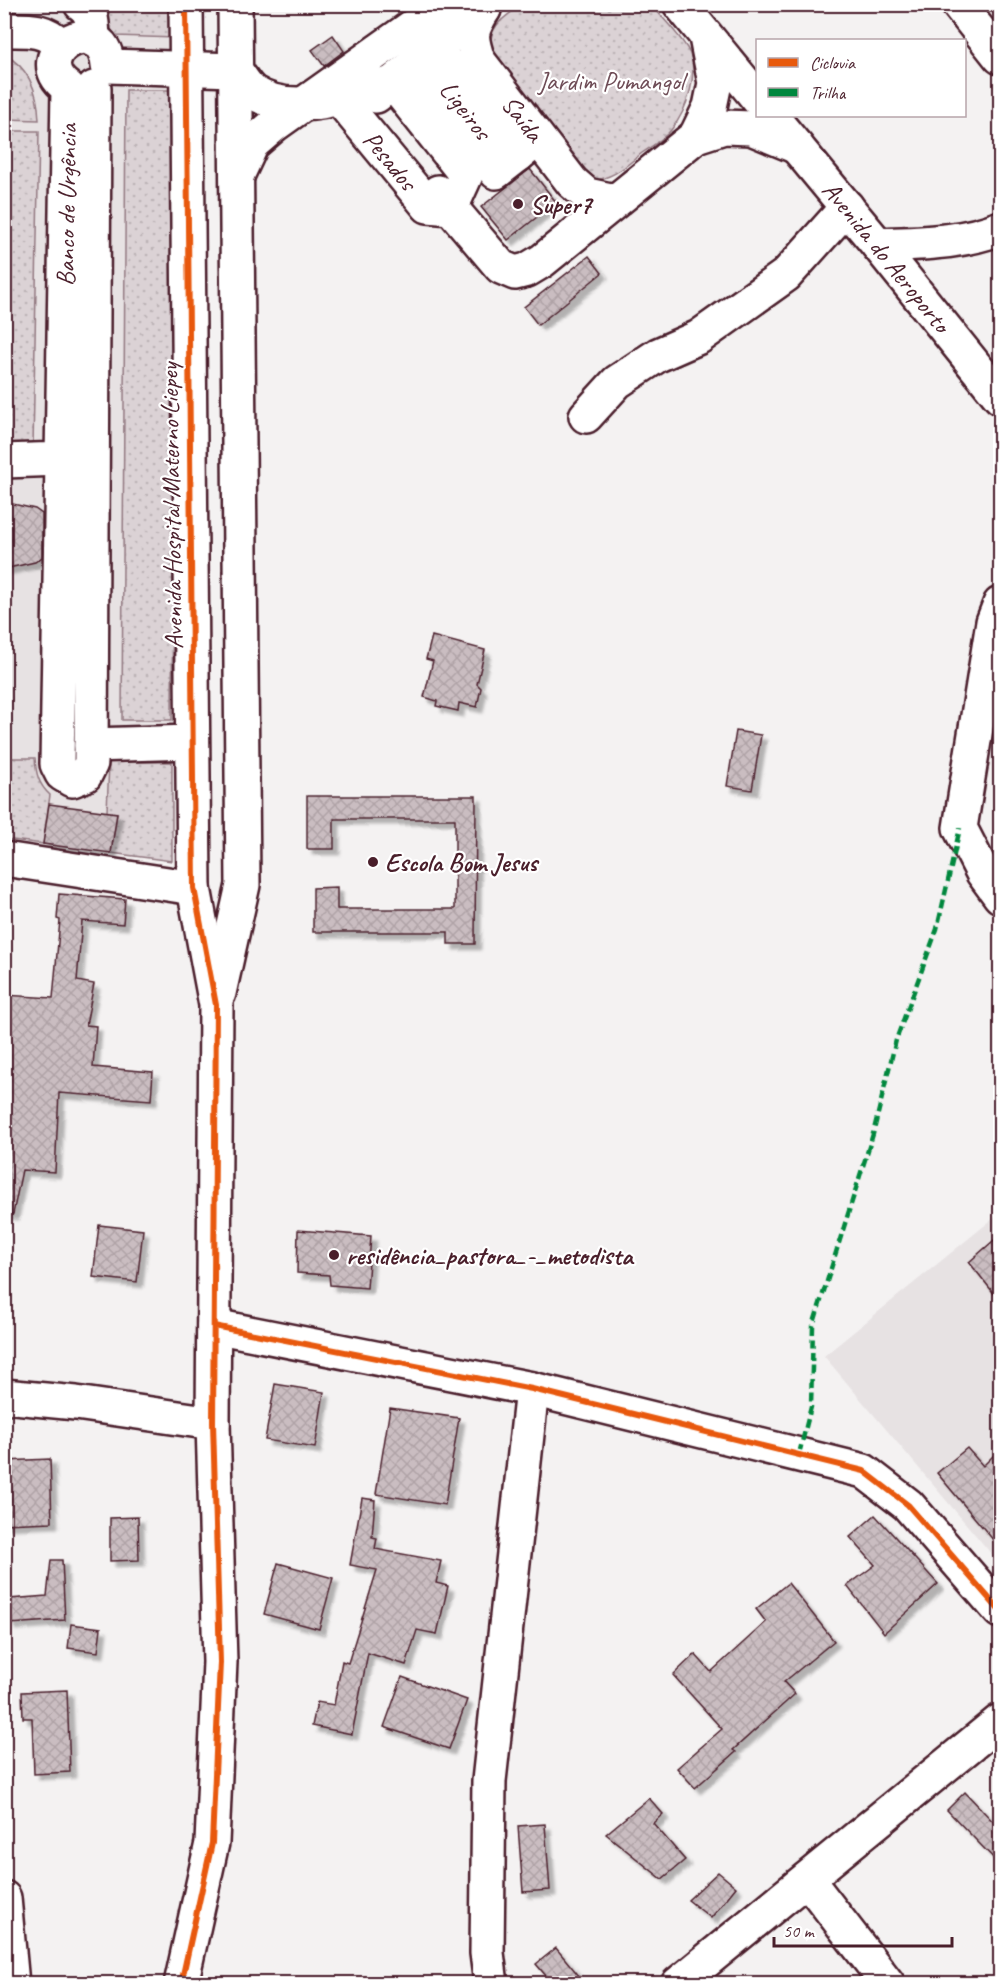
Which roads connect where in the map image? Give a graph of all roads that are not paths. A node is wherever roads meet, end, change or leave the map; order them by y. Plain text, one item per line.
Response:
1 (81, 4) edge
2 (186, 4) edge
3 (235, 4) edge
4 (680, 4) edge
5 (958, 4) edge
6 (487, 7) edge
7 (4, 30) edge
8 (706, 37) junction
9 (1000, 57) edge
10 (85, 65) junction
11 (186, 69) junction
12 (236, 70) junction
13 (394, 78) junction
14 (756, 97) edge
15 (304, 105) junction
16 (772, 117) edge
17 (696, 136) junction
18 (797, 147) junction
19 (520, 158) junction
20 (236, 178) junction
21 (455, 200) junction
22 (615, 201) junction
23 (847, 207) junction
24 (996, 234) edge
25 (878, 245) junction
26 (1000, 397) edge
27 (586, 416) dead end
28 (62, 459) junction
29 (4, 460) edge
30 (1000, 604) edge
31 (192, 742) junction
32 (91, 745) junction
33 (4, 859) edge
34 (194, 888) junction
35 (1000, 896) edge
36 (216, 1005) junction
37 (214, 1326) junction
38 (532, 1389) junction
39 (4, 1396) edge
40 (213, 1424) junction
41 (1000, 1611) edge
42 (1000, 1721) edge
43 (807, 1878) junction
44 (4, 1898) edge
45 (12, 1983) edge
46 (182, 1983) edge
47 (491, 1983) edge
48 (678, 1983) edge
49 (888, 1983) edge

1 - 10 street
2 - 11 street, Avenida Hospital Materno Liepey
3 - 12 street
4 - 8 street
5 - 9 street
6 - 13 street
6 - 15 street
6 - 19 street, Saída
7 - 10 street
8 - 14 street
8 - 17 street
10 - 11 street
10 - 28 street, Banco de Urgência
10 - 32 street
11 - 12 street
11 - 31 street, Avenida Hospital Materno Liepey
12 - 15 street
12 - 20 street
13 - 15 street
13 - 19 street, Ligeiros
13 - 21 street, Pesados
13 - 21 street, Pesados
15 - 20 street
16 - 18 street, Avenida do Aeroporto
17 - 18 street
17 - 22 street
18 - 23 street, Avenida do Aeroporto
19 - 22 street, Saída
20 - 36 street
21 - 22 street
23 - 25 street, Avenida do Aeroporto
23 - 27 street
24 - 25 street
25 - 26 street, Avenida do Aeroporto
28 - 29 street
28 - 32 street, Banco de Urgência
30 - 35 street
31 - 32 street
31 - 34 street, Avenida Hospital Materno Liepey
33 - 34 street
34 - 36 street, Avenida Hospital Materno Liepey
36 - 37 street
37 - 38 street
37 - 40 street
38 - 41 street
38 - 47 street
39 - 40 street
40 - 46 street
42 - 43 street
43 - 48 street
43 - 49 street
44 - 45 street

